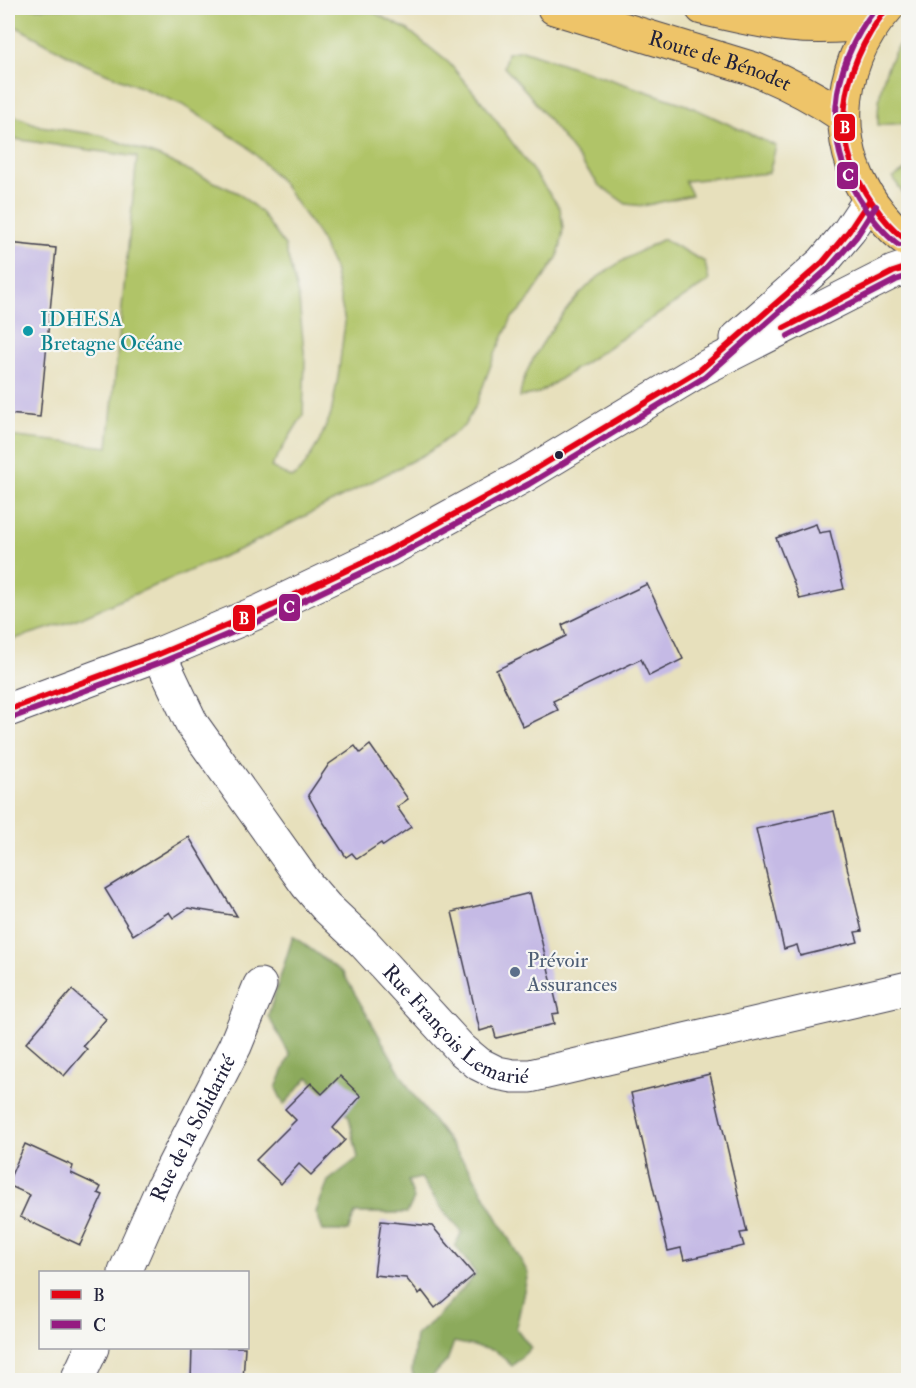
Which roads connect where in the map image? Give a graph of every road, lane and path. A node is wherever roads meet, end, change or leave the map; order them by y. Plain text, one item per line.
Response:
1 (554, 8) edge
2 (702, 8) edge
3 (880, 15) edge
4 (843, 116) junction
5 (868, 201) junction
6 (909, 241) edge
7 (909, 267) edge
8 (700, 370) junction
9 (159, 654) junction
10 (8, 710) edge
11 (260, 985) dead end
12 (909, 988) edge
13 (125, 1271) edge
14 (91, 1349) edge
15 (77, 1380) edge

1 - 4 main road, Route de Bénodet
2 - 3 main road
3 - 4 main road
4 - 5 main road
5 - 6 main road
5 - 8 street
7 - 8 street
8 - 9 street
9 - 10 street
9 - 12 street, Rue François Lemarié
11 - 13 street, Rue de la Solidarité
14 - 15 street

